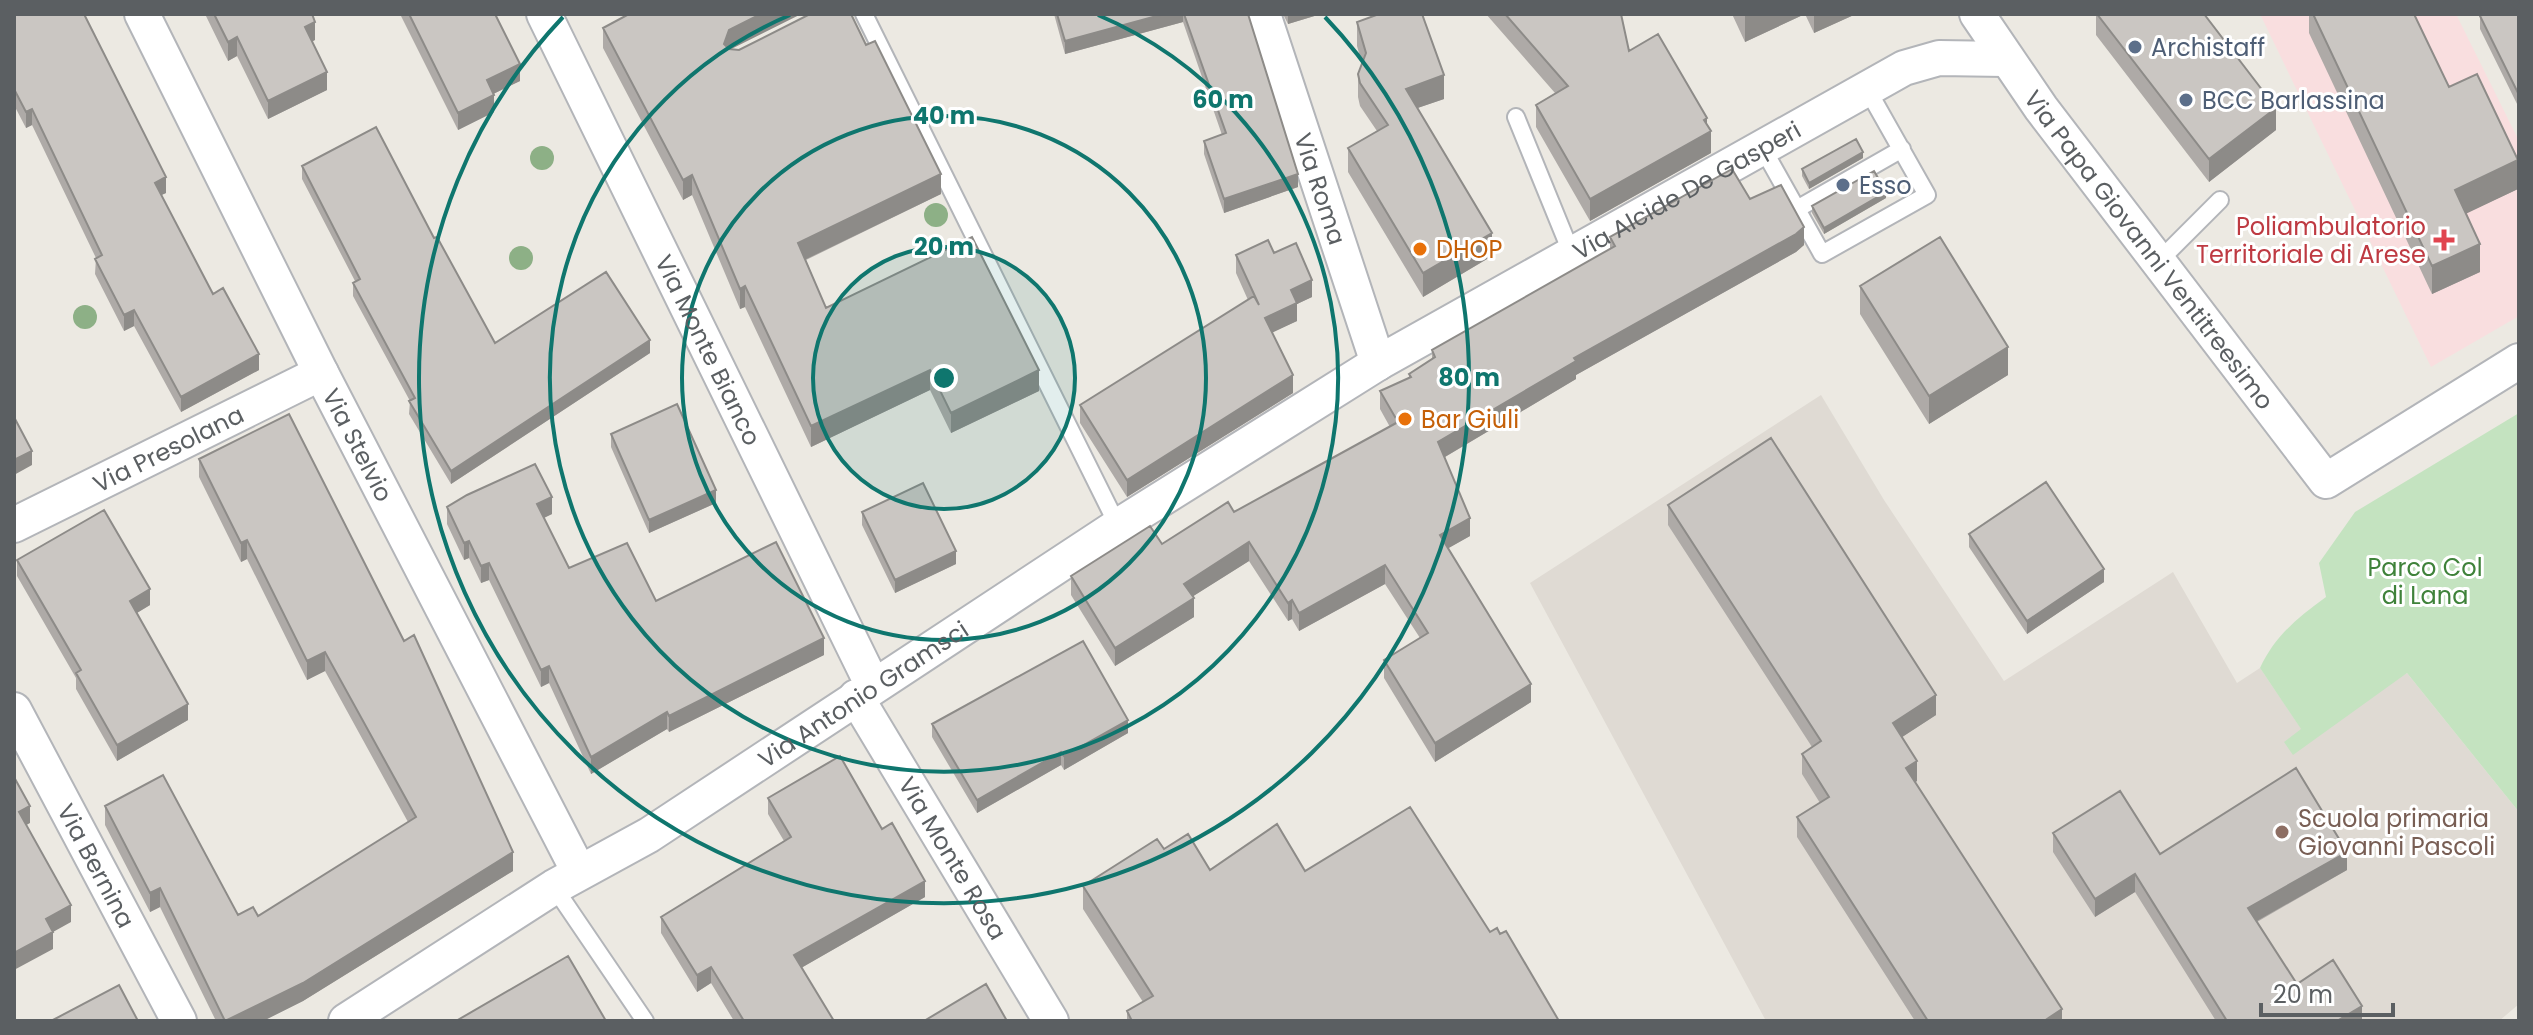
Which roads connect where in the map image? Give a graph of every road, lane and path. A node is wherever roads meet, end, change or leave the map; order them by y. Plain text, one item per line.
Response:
1 (142, 14) edge
2 (544, 14) edge
3 (864, 14) edge
4 (1263, 14) edge
5 (1977, 14) edge
6 (2005, 59) junction
7 (1866, 87) junction
8 (1516, 117) dead end
9 (1762, 147) junction
10 (1902, 149) junction
11 (2220, 200) dead end
12 (1797, 209) junction
13 (1571, 252) junction
14 (2160, 260) junction
15 (2519, 361) edge
16 (1378, 363) junction
17 (321, 373) junction
18 (14, 525) edge
19 (1118, 526) junction
20 (864, 691) junction
21 (14, 710) edge
22 (566, 880) junction
23 (179, 1021) edge
24 (346, 1021) edge
25 (645, 1021) edge
26 (1051, 1021) edge

1 - 17 street, Via Stelvio
2 - 20 street, Via Monte Bianco
3 - 19 lane
4 - 16 street, Via Roma
5 - 6 street, Via Papa Giovanni Ventitreesimo
6 - 7 street, Via Alcide De Gasperi
6 - 14 street, Via Papa Giovanni Ventitreesimo
7 - 9 street, Via Alcide De Gasperi
7 - 10 lane
8 - 13 lane
9 - 12 lane
9 - 13 street, Via Alcide De Gasperi
10 - 12 lane
10 - 12 lane
11 - 14 lane
13 - 16 street, Via Alcide De Gasperi
14 - 15 street, Via Papa Giovanni Ventitreesimo
16 - 19 street, Via Antonio Gramsci
17 - 18 street, Via Presolana
17 - 22 street, Via Stelvio
19 - 20 street, Via Antonio Gramsci
20 - 22 street, Via Antonio Gramsci
20 - 26 street, Via Monte Rosa
21 - 23 street, Via Bernina
22 - 24 street, Via Antonio Gramsci
22 - 25 lane

